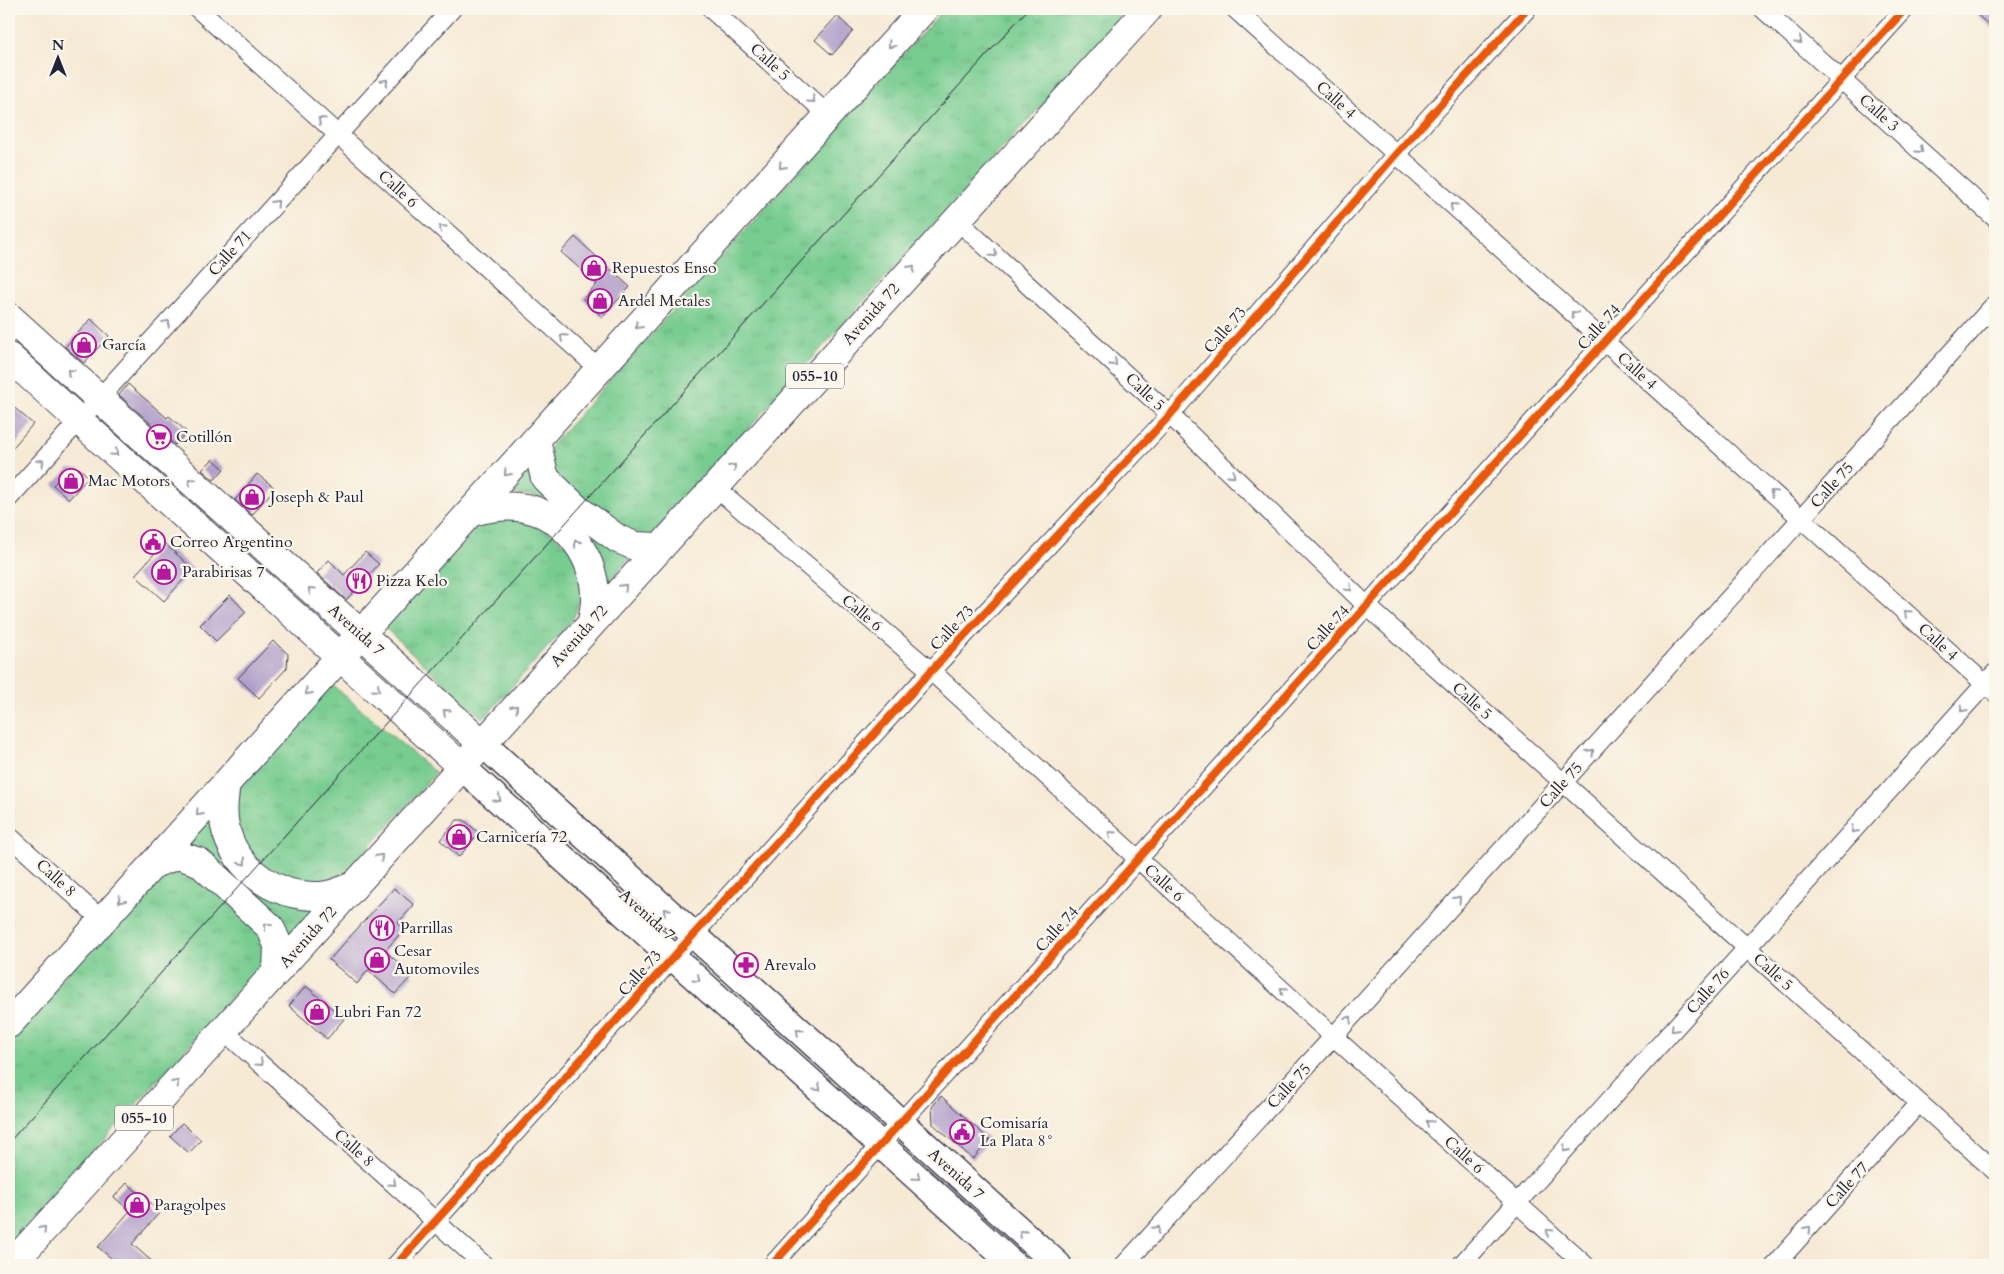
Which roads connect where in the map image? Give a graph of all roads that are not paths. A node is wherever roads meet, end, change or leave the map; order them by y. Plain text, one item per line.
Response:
1 (198, 9) edge
2 (452, 9) edge
3 (711, 9) edge
4 (924, 9) edge
5 (1148, 9) edge
6 (1235, 9) edge
7 (1527, 9) edge
8 (1763, 9) edge
9 (1905, 9) edge
10 (1841, 79) junction
11 (828, 115) junction
12 (338, 134) junction
13 (1396, 154) junction
14 (1995, 218) edge
15 (958, 221) junction
16 (1995, 304) edge
17 (9, 317) edge
18 (1605, 342) junction
19 (9, 357) edge
20 (599, 369) junction
21 (99, 398) junction
22 (1170, 414) junction
23 (79, 420) junction
24 (536, 440) junction
25 (715, 487) junction
26 (9, 498) edge
27 (472, 512) junction
28 (1801, 519) junction
29 (660, 548) junction
30 (1367, 606) junction
31 (592, 622) junction
32 (360, 634) junction
33 (340, 656) junction
34 (931, 671) junction
35 (1992, 683) edge
36 (483, 744) junction
37 (462, 766) junction
38 (1563, 782) junction
39 (226, 784) junction
40 (9, 836) edge
41 (1138, 859) junction
42 (154, 864) junction
43 (353, 886) junction
44 (102, 920) junction
45 (693, 936) junction
46 (1747, 948) junction
47 (673, 957) junction
48 (277, 972) junction
49 (9, 1024) edge
50 (223, 1030) junction
51 (1334, 1036) junction
52 (1918, 1104) junction
53 (900, 1123) junction
54 (881, 1144) junction
55 (1995, 1172) edge
56 (1517, 1203) junction
57 (436, 1222) junction
58 (11, 1265) edge
59 (396, 1265) edge
60 (484, 1265) edge
61 (772, 1265) edge
62 (1014, 1265) edge
63 (1058, 1265) edge
64 (1124, 1265) edge
65 (1461, 1265) edge
66 (1585, 1265) edge
67 (1775, 1265) edge

12 -> 1 street, Calle 6
12 -> 2 street, Calle 71
3 -> 11 street, Calle 5
4 -> 11 main road
5 - 15 main road, Avenida 72 / 055-10
6 - 13 street, Calle 4
7 - 13 street, Calle 73
8 -> 10 street, Calle 3
9 - 10 street, Calle 74
10 -> 14 street, Calle 3
10 - 18 street, Calle 74
11 -> 20 main road
20 -> 12 street, Calle 6
21 -> 12 street, Calle 71
18 -> 13 street, Calle 4
13 - 22 street, Calle 73
15 -> 22 street, Calle 5
25 -> 15 main road, Avenida 72 / 055-10
16 - 28 street, Calle 75
21 -> 17 main road, Avenida 7
28 -> 18 street, Calle 4
18 - 30 street, Calle 74
19 - 23 main road, Avenida 7
20 - 24 main road
21 - 23 street, Calle 71
32 -> 21 main road, Avenida 7
22 -> 30 street, Calle 5
22 - 34 street, Calle 73
26 -> 23 street, Calle 71
23 -> 33 main road, Avenida 7
24 -> 27 main road
24 - 29 main road
25 - 29 main road, Avenida 72 / 055-10
25 - 34 street, Calle 6
31 -> 27 main road
27 - 32 main road
35 -> 28 street, Calle 4
38 -> 28 street, Calle 75
31 -> 29 main road, Avenida 72 / 055-10
30 - 38 street, Calle 5
30 - 41 street, Calle 74
36 -> 31 main road, Avenida 72 / 055-10
32 - 33 main road
36 -> 32 main road, Avenida 7
33 -> 37 main road, Avenida 7
33 -> 39 main road
41 -> 34 street, Calle 6
34 - 45 street, Calle 73
35 -> 46 street, Calle 76
36 - 37 main road, Avenida 72 / 055-10
45 -> 36 main road, Avenida 7
43 -> 37 main road, Avenida 72 / 055-10
37 -> 47 main road, Avenida 7
38 - 46 street, Calle 5
51 -> 38 street, Calle 75
39 -> 42 main road
39 -> 43 main road
40 - 44 street, Calle 8
51 -> 41 street, Calle 6
41 - 53 street, Calle 74
42 -> 44 main road
48 -> 42 main road
43 - 48 main road, Avenida 72 / 055-10
44 - 49 main road
45 - 47 street, Calle 73
53 -> 45 main road, Avenida 7
46 - 52 street, Calle 5
46 -> 56 street, Calle 76
47 -> 54 main road, Avenida 7
47 - 57 street, Calle 73
48 - 50 main road, Avenida 72 / 055-10
50 -> 57 street, Calle 8
58 -> 50 main road, Avenida 72 / 055-10
56 -> 51 street, Calle 6
64 -> 51 street, Calle 75
52 - 55 street, Calle 5
67 -> 52 street, Calle 77
53 - 54 street, Calle 74
63 -> 53 main road, Avenida 7
54 - 61 street, Calle 74
54 -> 62 main road, Avenida 7
56 - 65 street, Calle 76
66 -> 56 street, Calle 6
57 - 59 street, Calle 73
57 - 60 street, Calle 8

